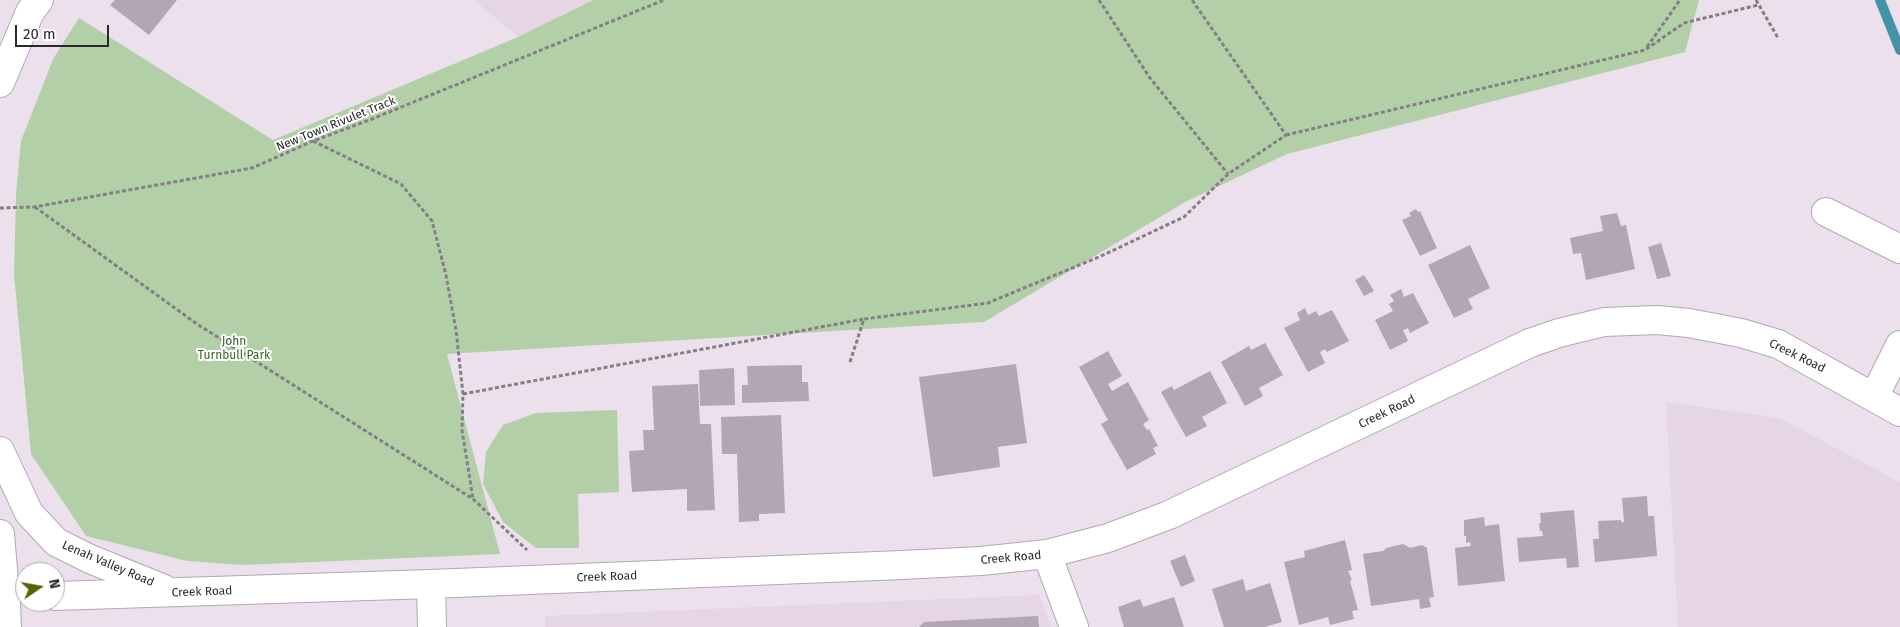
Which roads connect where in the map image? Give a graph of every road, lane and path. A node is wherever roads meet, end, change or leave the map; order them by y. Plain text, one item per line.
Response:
1 (39, 0) edge
2 (664, 0) edge
3 (1099, 0) edge
4 (1192, 0) edge
5 (1680, 0) edge
6 (1756, 0) edge
7 (1758, 4) junction
8 (1778, 38) dead end
9 (1645, 50) junction
10 (0, 83) edge
11 (1286, 135) junction
12 (313, 141) junction
13 (1228, 174) junction
14 (34, 206) junction
15 (0, 208) edge
16 (1826, 212) dead end
17 (1900, 249) edge
18 (864, 319) junction
19 (1900, 345) edge
20 (850, 362) dead end
21 (463, 394) junction
22 (1874, 397) junction
23 (1900, 412) edge
24 (0, 452) edge
25 (473, 499) junction
26 (0, 534) edge
27 (1047, 554) junction
28 (558, 578) junction
29 (432, 584) junction
30 (176, 593) junction
31 (65, 596) edge
32 (9, 610) edge
33 (432, 627) edge
34 (1074, 627) edge

1 - 10 street
2 - 12 path, New Town Rivulet Track
3 - 13 path
4 - 11 path
5 - 9 path
6 - 7 path
7 - 8 path
7 - 9 path
9 - 11 path
11 - 13 path
12 - 14 path, New Town Rivulet Track
12 - 21 path
13 - 18 path
14 - 15 path, New Town Rivulet Track
14 - 25 path
16 - 17 street
18 - 20 path
18 - 21 path
19 - 22 street
21 - 25 path
22 - 23 street, Creek Road
22 - 27 street, Creek Road
24 - 30 street, Lenah Valley Road
25 - 28 path
26 - 32 street
27 - 28 street, Creek Road
27 - 34 street
28 - 29 street, Creek Road
29 - 30 street, Creek Road
29 - 33 street
30 - 31 street, Creek Road

